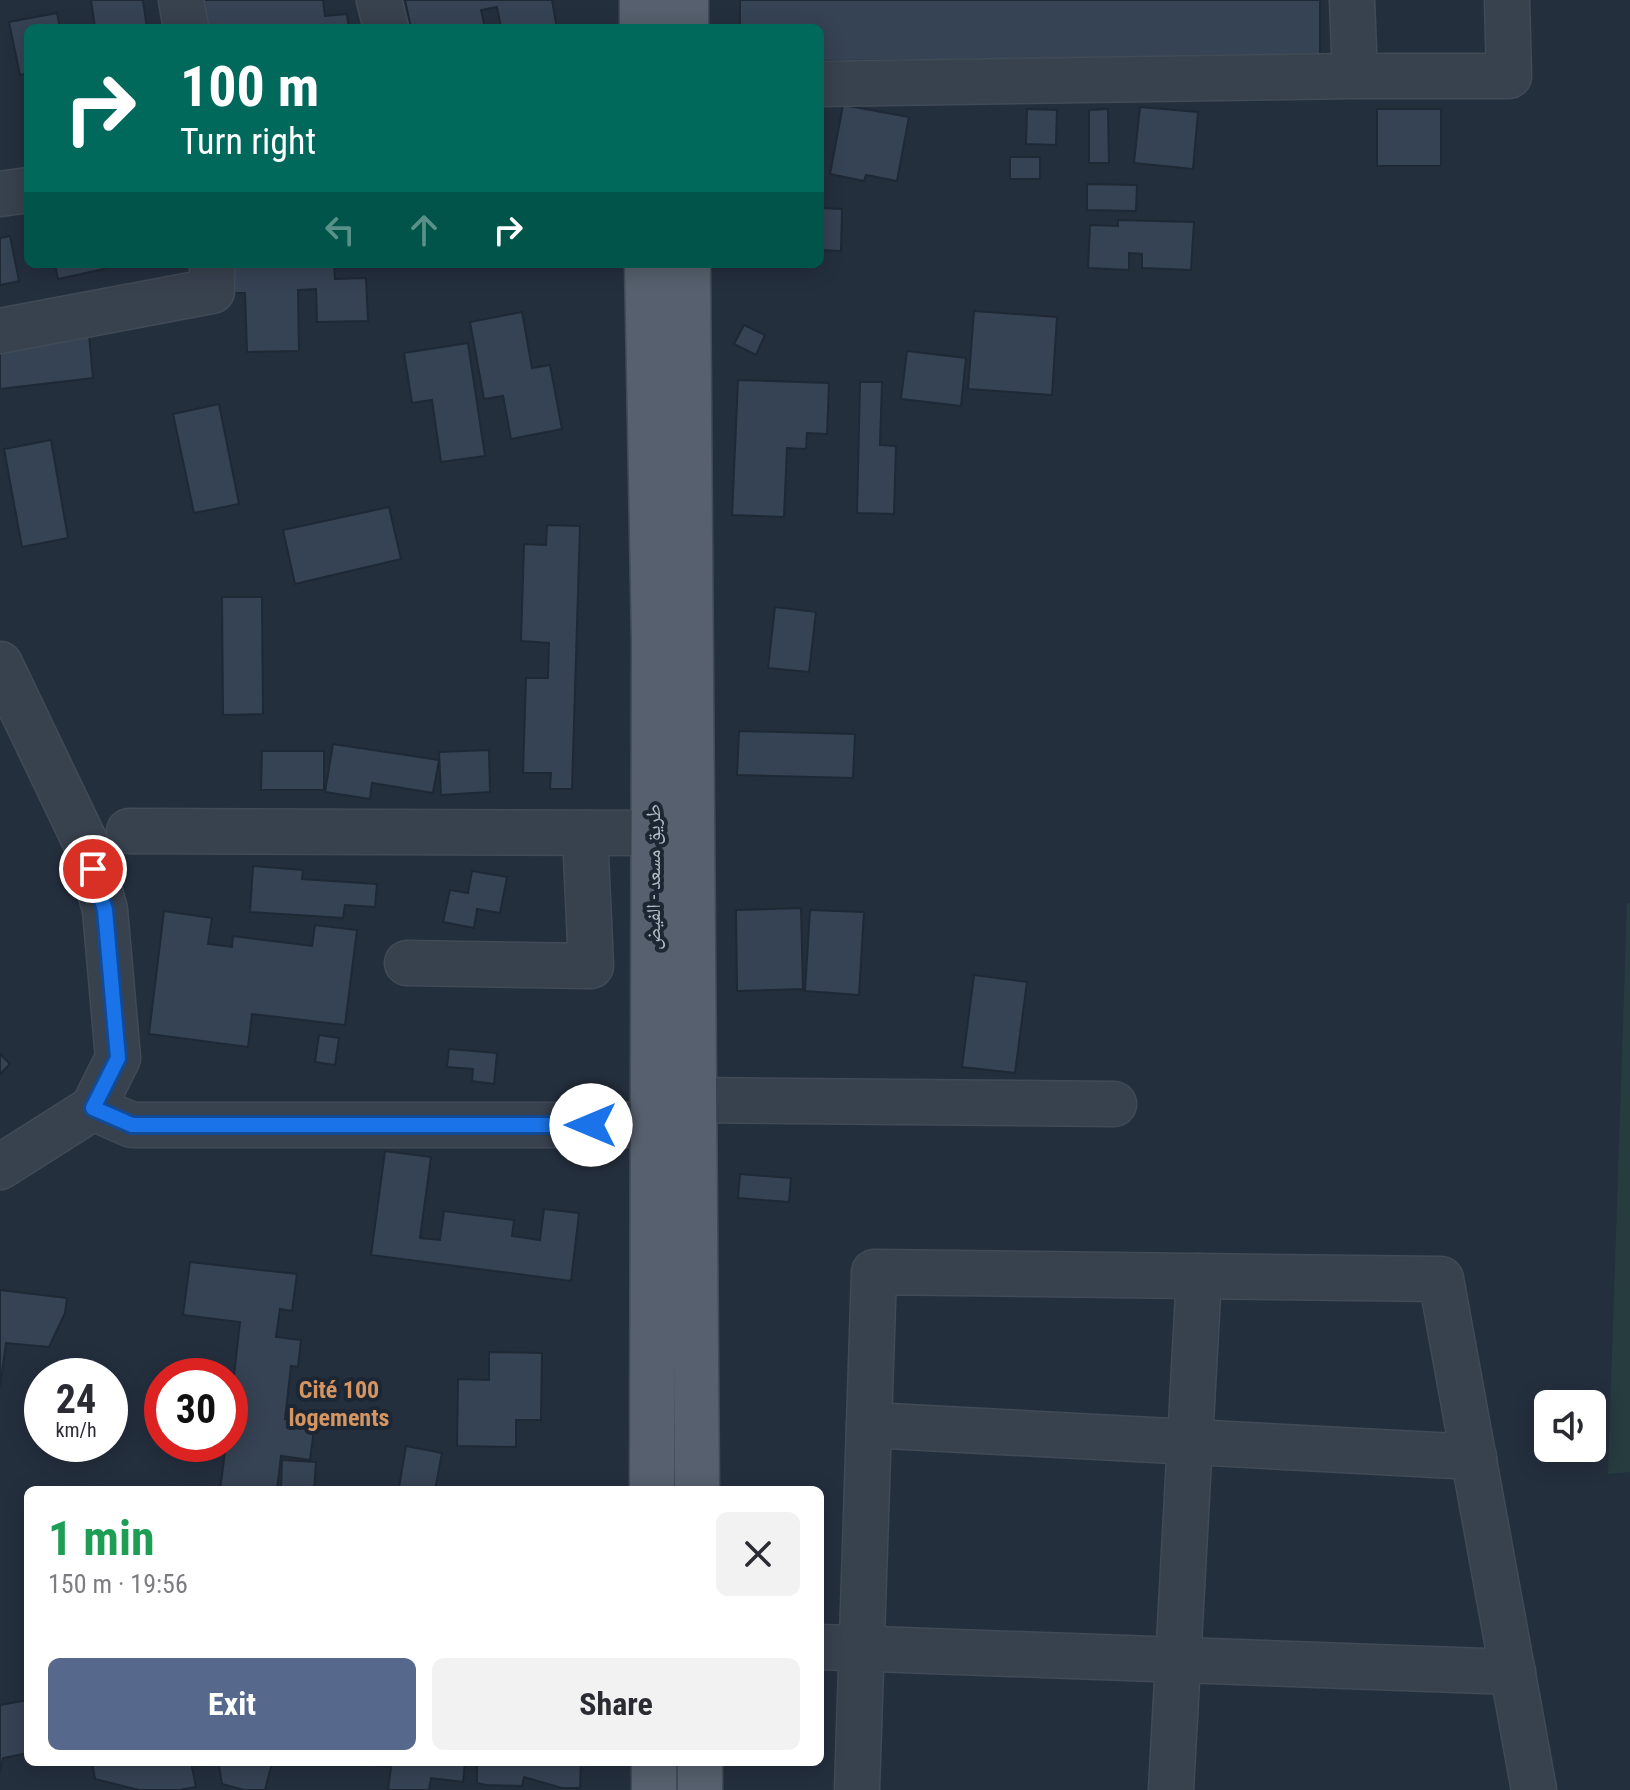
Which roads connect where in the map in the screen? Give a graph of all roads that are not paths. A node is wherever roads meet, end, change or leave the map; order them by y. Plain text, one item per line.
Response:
1 (181, 0) edge
2 (379, 0) edge
3 (642, 0) edge
4 (686, 0) edge
5 (1352, 0) edge
6 (1507, 0) edge
7 (185, 24) edge
8 (385, 24) edge
9 (642, 24) edge
10 (686, 24) edge
11 (1355, 76) junction
12 (824, 84) edge
13 (24, 191) edge
14 (0, 194) edge
15 (212, 268) edge
16 (647, 268) edge
17 (688, 268) edge
18 (0, 331) edge
19 (0, 664) edge
20 (129, 831) dead end
21 (585, 833) junction
22 (653, 833) junction
23 (407, 963) dead end
24 (695, 1100) junction
25 (1114, 1104) dead end
26 (93, 1108) junction
27 (652, 1125) junction
28 (0, 1167) edge
29 (1199, 1276) junction
30 (869, 1425) junction
31 (1190, 1443) junction
32 (1474, 1457) junction
33 (652, 1486) edge
34 (697, 1486) edge
35 (841, 1647) edge
36 (1178, 1659) junction
37 (1513, 1672) junction
38 (654, 1766) edge
39 (700, 1766) edge
40 (654, 1790) edge
41 (700, 1790) edge
42 (857, 1790) edge
43 (1171, 1790) edge
44 (1534, 1790) edge

1 - 7 street
2 - 8 street
3 - 9 main road
4 - 10 main road
5 - 11 street
6 - 11 street
11 - 12 street
13 - 14 street
15 - 18 street
16 - 22 main road, طريق مسعد - الفيض
17 - 24 main road, طريق مسعد - الفيض
19 - 26 street
20 - 21 street
21 - 22 street
21 - 23 street
22 - 27 main road, طريق مسعد - الفيض
24 - 25 street
24 - 34 main road, طريق مسعد - الفيض
26 - 27 street
26 - 28 street
27 - 33 main road, طريق مسعد - الفيض
29 - 30 street
29 - 31 street
29 - 32 street
30 - 31 street
30 - 35 street
31 - 32 street
31 - 36 street
32 - 37 street
35 - 36 street
35 - 42 street
36 - 37 street
36 - 43 street
37 - 44 street
38 - 40 main road
39 - 41 main road

